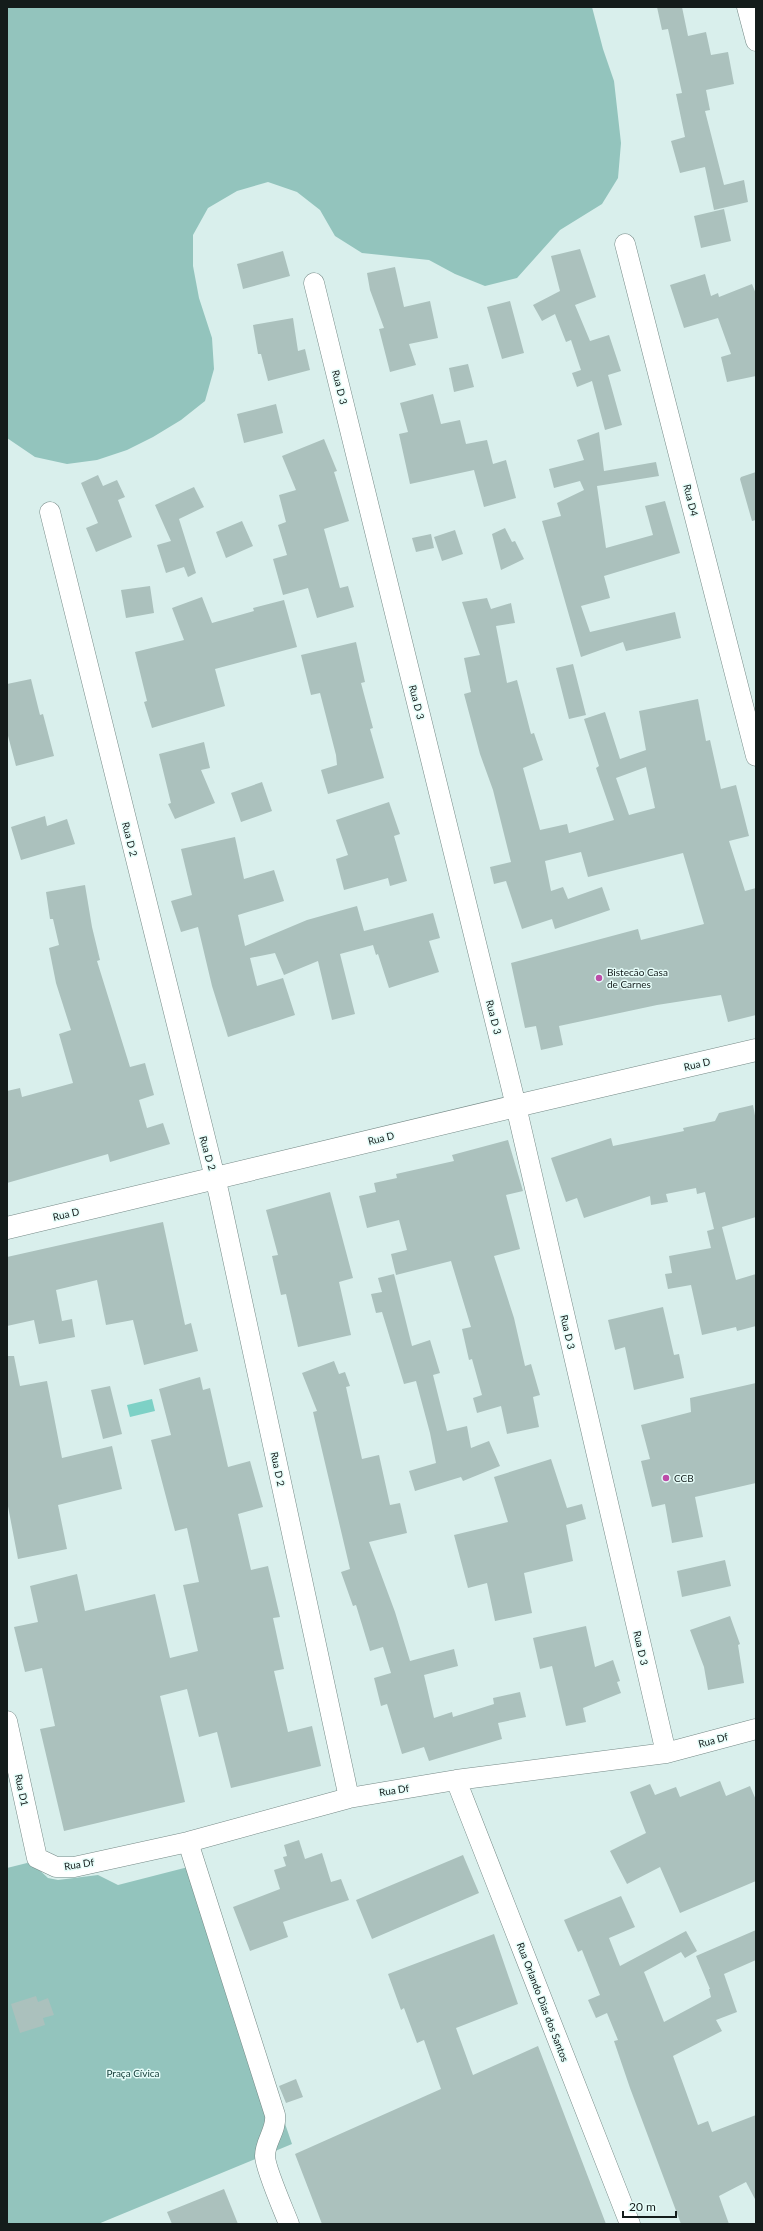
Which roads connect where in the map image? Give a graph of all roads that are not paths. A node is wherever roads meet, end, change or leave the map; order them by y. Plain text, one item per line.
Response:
1 (747, 7) edge
2 (756, 41) edge
3 (625, 244) dead end
4 (314, 282) dead end
5 (50, 512) dead end
6 (756, 756) edge
7 (756, 1050) edge
8 (516, 1106) junction
9 (216, 1179) junction
10 (7, 1228) edge
11 (7, 1721) edge
12 (756, 1729) edge
13 (666, 1753) junction
14 (456, 1780) junction
15 (349, 1798) junction
16 (188, 1842) junction
17 (37, 1858) joint
18 (289, 2224) edge
19 (630, 2224) edge

1 - 2 street
3 - 6 street, Rua D4
4 - 8 street, Rua D 3
5 - 9 street, Rua D 2
7 - 8 street, Rua D
8 - 9 street, Rua D
8 - 13 street, Rua D 3
9 - 10 street, Rua D
9 - 15 street, Rua D 2
11 - 17 street, Rua D1
12 - 13 street, Rua Df
13 - 14 street, Rua Df
14 - 15 street, Rua Df
14 - 19 street, Rua Orlando Dias dos Santos
15 - 16 street, Rua Df
16 - 17 street, Rua Df
16 - 18 street

